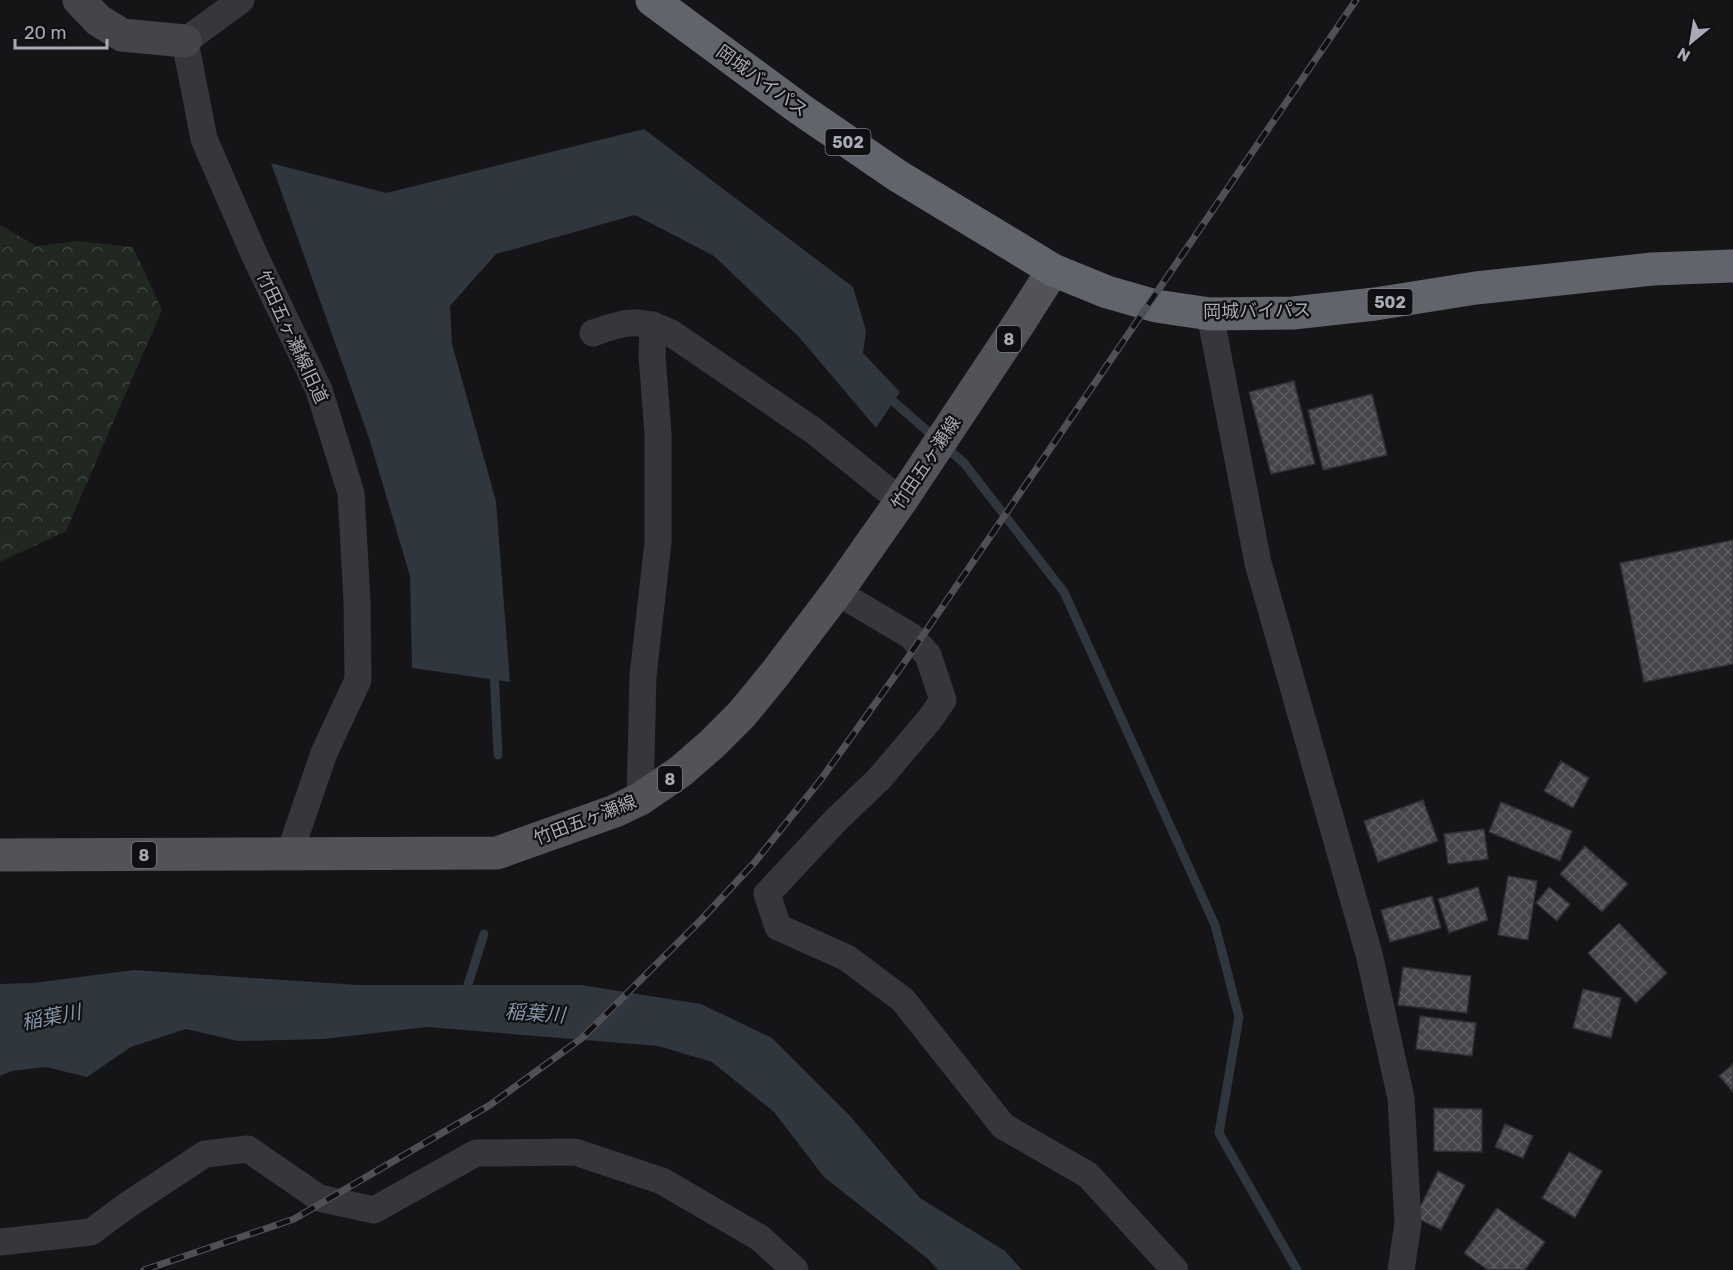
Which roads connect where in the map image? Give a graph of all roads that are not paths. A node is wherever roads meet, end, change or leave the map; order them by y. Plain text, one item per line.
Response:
1 (79, 0) edge
2 (241, 0) edge
3 (652, 0) edge
4 (184, 41) junction
5 (1733, 266) edge
6 (1053, 270) junction
7 (1210, 314) junction
8 (653, 325) junction
9 (593, 333) dead end
10 (901, 501) junction
11 (837, 592) junction
12 (640, 799) junction
13 (0, 855) edge
14 (289, 855) junction
15 (0, 1242) edge
16 (795, 1270) edge
17 (1175, 1270) edge
18 (1401, 1270) edge

1 - 4 street
2 - 4 street
3 - 6 highway, 岡城バイパス / 502
4 - 14 street, 竹田五ヶ瀬線旧道
5 - 7 highway, 岡城バイパス / 502
6 - 7 highway, 岡城バイパス / 502
6 - 10 main road, 竹田五ヶ瀬線 / 8
7 - 18 street
8 - 9 street
8 - 10 street
8 - 12 street
10 - 11 main road, 竹田五ヶ瀬線 / 8
11 - 12 main road, 竹田五ヶ瀬線 / 8
11 - 17 street
12 - 14 main road, 竹田五ヶ瀬線 / 8
13 - 14 main road, 竹田五ヶ瀬線 / 8
15 - 16 street

